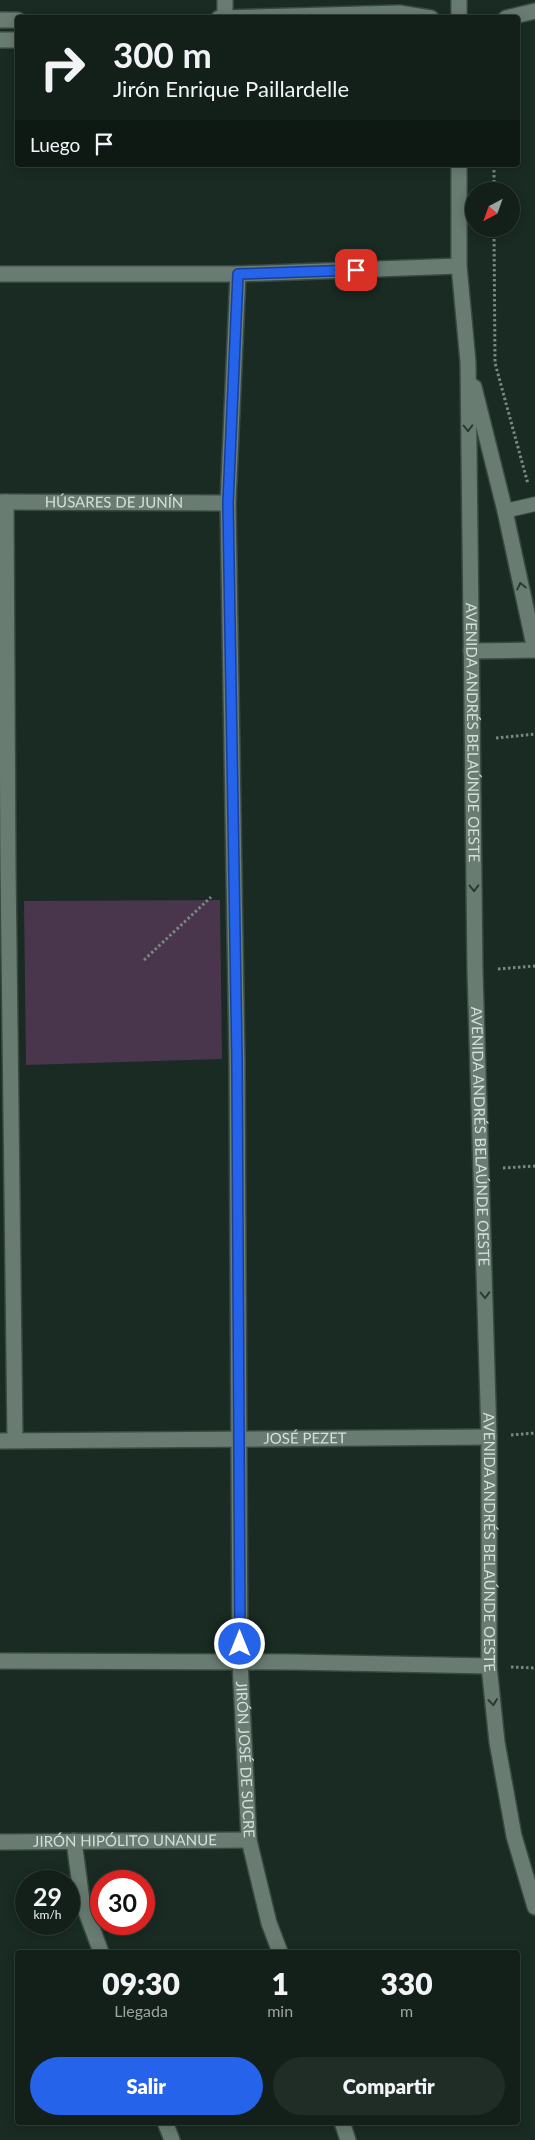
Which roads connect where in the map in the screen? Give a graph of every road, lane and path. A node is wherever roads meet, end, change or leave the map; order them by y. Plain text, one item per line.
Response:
1 (225, 0) edge
2 (459, 0) edge
3 (535, 11) edge
4 (225, 15) edge
5 (329, 15) edge
6 (412, 15) edge
7 (459, 15) edge
8 (518, 15) edge
9 (0, 20) edge
10 (15, 20) edge
11 (0, 40) edge
12 (15, 40) edge
13 (459, 167) edge
14 (494, 167) edge
15 (494, 182) edge
16 (494, 238) edge
17 (459, 266) junction
18 (0, 274) edge
19 (238, 274) junction
20 (468, 362) junction
21 (3, 502) edge
22 (228, 503) junction
23 (534, 504) edge
24 (505, 510) junction
25 (535, 650) edge
26 (471, 651) junction
27 (535, 734) edge
28 (472, 740) junction
29 (234, 876) junction
30 (144, 960) dead end
31 (535, 966) edge
32 (475, 972) junction
33 (535, 1166) edge
34 (481, 1170) junction
35 (489, 1437) junction
36 (239, 1439) junction
37 (8, 1441) edge
38 (0, 1661) edge
39 (240, 1662) junction
40 (489, 1666) junction
41 (250, 1840) junction
42 (74, 1841) junction
43 (0, 1842) edge
44 (535, 1907) edge
45 (100, 1950) edge
46 (279, 1950) edge
47 (166, 2125) edge
48 (343, 2125) edge
49 (172, 2140) edge
50 (348, 2140) edge

1 - 4 street
2 - 7 street
3 - 8 street
5 - 6 street
9 - 10 street
11 - 12 street
13 - 17 street, AVENIDA ANDRÉS BELAÚNDE OESTE
14 - 15 path
16 - 23 path
17 - 19 street
17 - 20 street, AVENIDA ANDRÉS BELAÚNDE OESTE
18 - 19 street
19 - 22 street, JIRÓN JOSÉ DE SUCRE
20 - 24 street, AVENIDA ANDRÉS BELAÚNDE OESTE
20 -> 26 street, AVENIDA ANDRÉS BELAÚNDE OESTE
21 - 22 street, HÚSARES DE JUNÍN
21 - 37 street
22 - 29 street, JIRÓN JOSÉ DE SUCRE
23 - 24 lane
25 -> 24 street, AVENIDA ANDRÉS BELAÚNDE OESTE
25 - 26 street
26 - 28 street, AVENIDA ANDRÉS BELAÚNDE OESTE
27 - 28 path
28 -> 32 street, AVENIDA ANDRÉS BELAÚNDE OESTE
29 - 30 path
29 - 36 street, JIRÓN JOSÉ DE SUCRE
31 - 32 path
32 - 34 street, AVENIDA ANDRÉS BELAÚNDE OESTE
33 - 34 path
34 -> 35 street, AVENIDA ANDRÉS BELAÚNDE OESTE
35 - 36 street, JOSÉ PEZET
35 - 40 street, AVENIDA ANDRÉS BELAÚNDE OESTE
36 - 37 street, JOSÉ PEZET
36 - 39 street, JIRÓN JOSÉ DE SUCRE
38 - 39 street
39 - 40 street
39 - 41 street, JIRÓN JOSÉ DE SUCRE
40 -> 44 street, AVENIDA ANDRÉS BELAÚNDE OESTE
41 - 42 street, JIRÓN HIPÓLITO UNANUE
41 - 46 street, JIRÓN JOSÉ DE SUCRE
42 - 43 street, JIRÓN HIPÓLITO UNANUE
42 - 45 street
47 - 49 street
48 - 50 street

